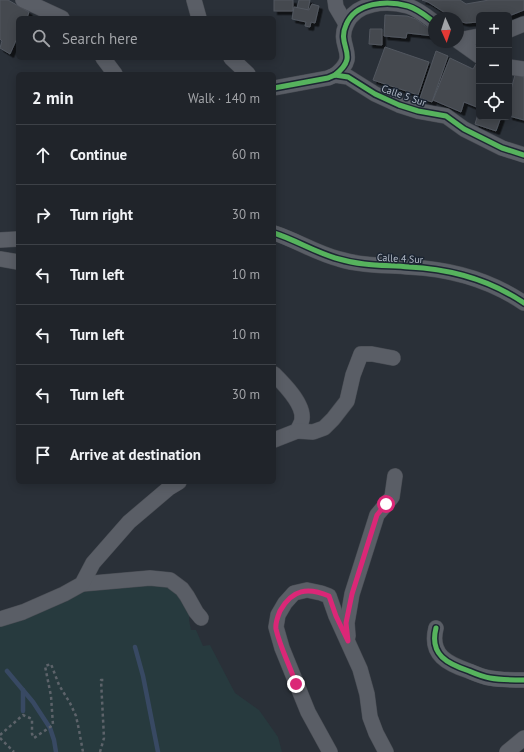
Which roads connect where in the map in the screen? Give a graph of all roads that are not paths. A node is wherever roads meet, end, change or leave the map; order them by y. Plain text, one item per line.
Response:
1 (23, 0) edge
2 (194, 0) edge
3 (336, 0) edge
4 (58, 16) edge
5 (198, 16) edge
6 (428, 18) edge
7 (346, 24) junction
8 (524, 24) edge
9 (512, 29) edge
10 (476, 37) edge
11 (464, 39) edge
12 (464, 45) edge
13 (476, 54) edge
14 (104, 60) edge
15 (233, 60) edge
16 (512, 67) edge
17 (524, 68) edge
18 (114, 72) edge
19 (246, 72) edge
20 (335, 75) junction
21 (276, 88) edge
22 (524, 155) edge
23 (276, 234) edge
24 (16, 239) edge
25 (0, 240) edge
26 (0, 259) edge
27 (16, 262) edge
28 (524, 303) edge
29 (394, 358) dead end
30 (276, 376) edge
31 (297, 430) junction
32 (276, 439) edge
33 (395, 476) dead end
34 (176, 484) edge
35 (82, 584) junction
36 (200, 618) dead end
37 (0, 619) edge
38 (436, 628) dead end
39 (348, 641) junction
40 (524, 680) edge
41 (524, 738) edge
42 (330, 752) edge
43 (386, 752) edge
44 (507, 752) edge

1 - 4 street
2 - 5 street
3 - 7 street
6 - 7 street
7 - 20 street
8 - 9 street
10 - 11 street
12 - 13 street
14 - 18 street
15 - 19 street
16 - 17 street
20 - 21 street
20 - 22 street, Calle 5 Sur
23 - 28 street, Calle 4 Sur
24 - 25 street
26 - 27 street
29 - 31 street
30 - 31 street
31 - 32 street
33 - 39 street
34 - 35 street
35 - 36 street
35 - 37 street
38 - 40 street
39 - 42 street
39 - 43 street
41 - 44 street

